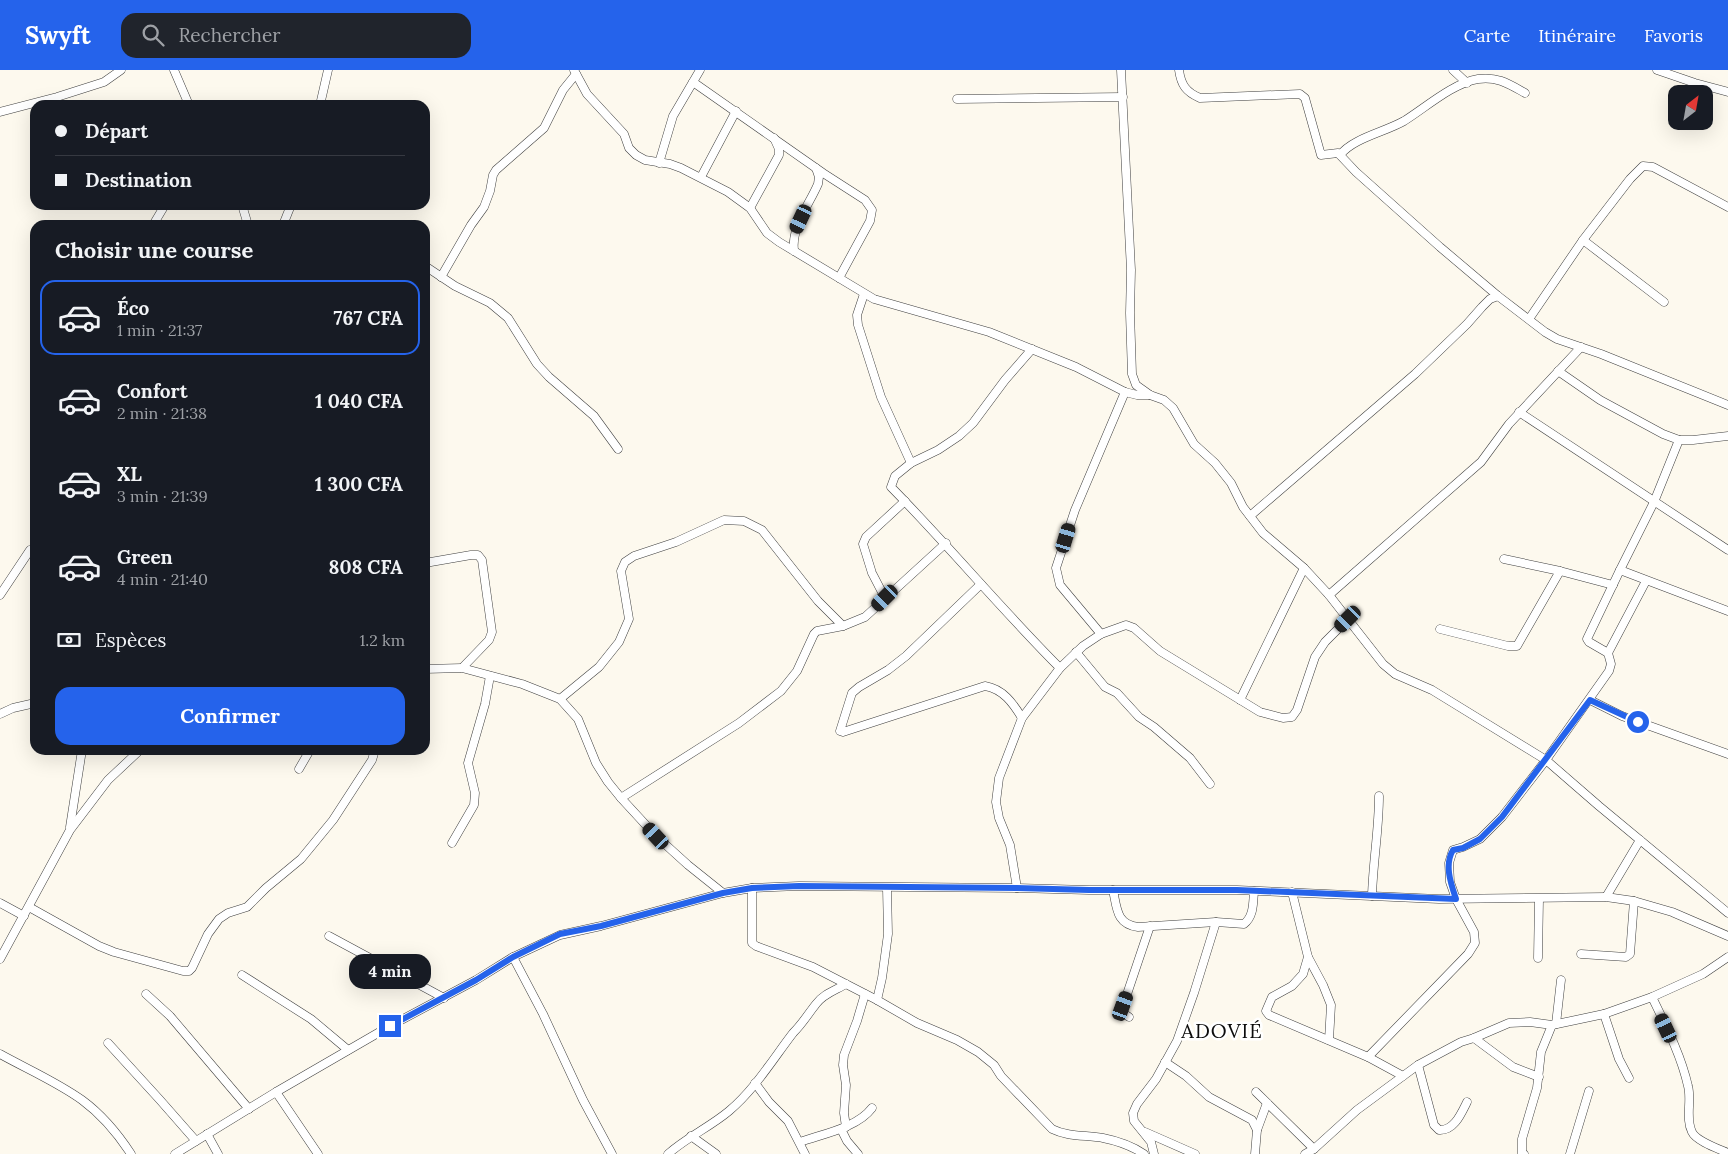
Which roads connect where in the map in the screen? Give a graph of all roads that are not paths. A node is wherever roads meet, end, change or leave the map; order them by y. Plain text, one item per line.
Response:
1 (121, 70) edge
2 (174, 70) edge
3 (328, 70) edge
4 (700, 70) edge
5 (1121, 70) edge
6 (1179, 70) edge
7 (1453, 70) edge
8 (1662, 71) edge
9 (575, 72) edge
10 (693, 82) junction
11 (1467, 83) junction
12 (1728, 91) edge
13 (1525, 93) dead end
14 (1123, 97) junction
15 (44, 100) edge
16 (187, 100) edge
17 (321, 100) edge
18 (957, 100) dead end
19 (30, 103) edge
20 (1, 110) edge
21 (736, 111) junction
22 (774, 137) junction
23 (1340, 155) junction
24 (659, 163) junction
25 (816, 168) junction
26 (701, 177) junction
27 (1728, 207) edge
28 (750, 208) junction
29 (1583, 240) junction
30 (794, 252) junction
31 (430, 269) edge
32 (441, 277) junction
33 (839, 278) junction
34 (864, 294) junction
35 (1498, 296) junction
36 (1664, 302) dead end
37 (1529, 319) junction
38 (1581, 347) junction
39 (1032, 349) junction
40 (1558, 370) junction
41 (1125, 392) junction
42 (1150, 395) junction
43 (1728, 405) edge
44 (1519, 412) junction
45 (1728, 436) edge
46 (1679, 440) junction
47 (618, 449) dead end
48 (911, 463) junction
49 (905, 501) junction
50 (1654, 502) junction
51 (1250, 516) junction
52 (946, 543) junction
53 (30, 550) dead end
54 (1728, 550) edge
55 (1504, 559) dead end
56 (430, 562) edge
57 (1304, 568) junction
58 (1620, 570) junction
59 (1560, 571) junction
60 (1646, 580) junction
61 (981, 584) junction
62 (1613, 585) junction
63 (1329, 595) junction
64 (0, 596) edge
65 (885, 598) junction
66 (1728, 611) edge
67 (1348, 619) junction
68 (842, 626) junction
69 (1440, 629) dead end
70 (1101, 634) junction
71 (1076, 652) junction
72 (1608, 653) junction
73 (462, 668) junction
74 (1060, 668) junction
75 (430, 669) edge
76 (490, 676) junction
77 (560, 699) junction
78 (1240, 700) junction
79 (1590, 700) junction
80 (30, 704) edge
81 (1, 710) edge
82 (1022, 718) junction
83 (1728, 754) edge
84 (81, 755) edge
85 (135, 755) edge
86 (307, 755) edge
87 (374, 755) edge
88 (1546, 760) junction
89 (299, 769) dead end
90 (1210, 784) dead end
91 (1379, 796) dead end
92 (621, 798) junction
93 (70, 830) junction
94 (1640, 840) junction
95 (452, 843) dead end
96 (752, 888) junction
97 (887, 888) junction
98 (1017, 888) junction
99 (1113, 890) junction
100 (1254, 891) junction
101 (1292, 892) junction
102 (723, 893) junction
103 (1372, 896) junction
104 (1606, 896) junction
105 (1456, 899) junction
106 (1539, 899) junction
107 (1634, 901) junction
108 (0, 903) edge
109 (29, 907) junction
110 (1728, 913) edge
111 (24, 916) junction
112 (1216, 922) junction
113 (1150, 926) junction
114 (329, 936) dead end
115 (1728, 936) edge
116 (1581, 954) dead end
117 (513, 957) junction
118 (1308, 957) junction
119 (1728, 957) edge
120 (1538, 958) dead end
121 (0, 959) edge
122 (242, 975) dead end
123 (1561, 980) dead end
124 (846, 984) junction
125 (146, 994) dead end
126 (865, 994) junction
127 (1652, 997) junction
128 (444, 998) junction
129 (877, 1000) junction
130 (1604, 1014) junction
131 (1129, 1017) dead end
132 (1554, 1025) junction
133 (1474, 1038) junction
134 (1329, 1040) junction
135 (108, 1043) dead end
136 (348, 1050) junction
137 (0, 1054) edge
138 (1368, 1057) junction
139 (1165, 1062) junction
140 (1418, 1064) junction
141 (1403, 1076) junction
142 (1539, 1078) junction
143 (1629, 1078) dead end
144 (755, 1083) junction
145 (1589, 1091) dead end
146 (276, 1092) junction
147 (1256, 1092) dead end
148 (1467, 1102) dead end
149 (1267, 1103) junction
150 (249, 1108) junction
151 (872, 1108) dead end
152 (844, 1128) junction
153 (1256, 1130) junction
154 (1144, 1131) junction
155 (208, 1134) junction
156 (691, 1136) junction
157 (196, 1142) junction
158 (800, 1142) junction
159 (1314, 1148) junction
160 (1728, 1153) edge
161 (131, 1154) edge
162 (175, 1154) edge
163 (218, 1154) edge
164 (318, 1154) edge
165 (612, 1154) edge
166 (668, 1154) edge
167 (716, 1154) edge
168 (805, 1154) edge
169 (858, 1154) edge
170 (1144, 1154) edge
171 (1154, 1154) edge
172 (1195, 1154) edge
173 (1255, 1154) edge
174 (1305, 1154) edge
175 (1524, 1154) edge
176 (1570, 1154) edge

1 - 15 street
2 - 16 street
3 - 17 street
4 - 10 street
5 - 14 street
6 - 23 street
7 - 11 street
8 - 12 street
9 - 24 street
9 - 32 street
10 - 21 street
10 - 24 street
11 - 13 street
11 - 23 street
14 - 18 street
14 - 42 street
19 - 20 street
21 - 22 street
21 - 26 street
22 - 25 street
22 - 28 street
23 - 35 street
24 - 26 street
25 - 30 street
25 - 33 street
26 - 28 street
27 - 29 street
28 - 30 street
29 - 36 street
29 - 37 street
30 - 33 street
31 - 32 street
32 - 47 street
33 - 34 street
34 - 39 street
34 - 48 street
35 - 37 street
35 - 51 street
37 - 38 street
38 - 40 street
38 - 43 street
39 - 41 street
39 - 48 street
40 - 44 street
40 - 46 street
41 - 42 street
41 - 70 street
42 - 51 street
44 - 50 street
44 - 63 street
45 - 46 street
46 - 50 street
48 - 49 street
49 - 52 street
49 - 65 street
50 - 54 street
50 - 58 street
51 - 57 street
52 - 61 street
52 - 65 street
53 - 64 street
55 - 59 street
56 - 73 street
57 - 63 street
57 - 78 street
58 - 60 street
58 - 62 street
59 - 62 street
59 - 69 street
60 - 66 street
60 - 72 street
61 - 74 street
61 - 82 street
62 - 72 street
63 - 67 street
65 - 68 street
67 - 78 street
67 - 88 street
68 - 77 street
68 - 92 street
70 - 71 street
70 - 78 street
71 - 74 street
71 - 90 street
72 - 79 street
73 - 75 street
73 - 76 street
74 - 82 street
76 - 77 street
76 - 95 street
77 - 92 street
79 - 83 street
79 - 88 street
80 - 81 street
82 - 98 street
84 - 93 street
85 - 93 street
86 - 89 street
87 - 109 street
88 - 94 street
88 - 105 street
91 - 103 street
92 - 102 street
93 - 109 street
94 - 104 street
94 - 110 street
96 - 97 street
96 - 102 street
96 - 124 street
97 - 98 street
97 - 129 street
98 - 99 street
99 - 100 street
99 - 113 street
100 - 101 street
100 - 112 street
101 - 103 street
101 - 118 street
102 - 117 street
103 - 105 street
104 - 106 street
104 - 107 street
105 - 106 street
105 - 138 street
106 - 120 street
107 - 115 street
107 - 116 street
108 - 111 street
109 - 111 street
111 - 121 street
112 - 113 street
112 - 139 street
113 - 131 street
114 - 128 street
117 - 128 street
117 - 165 street
118 - 134 street
118 - 134 street
119 - 127 street
122 - 136 street
123 - 132 street
124 - 126 street
124 - 144 street
125 - 150 street
126 - 129 street
126 - 152 street
127 - 130 street
127 - 160 street
128 - 136 street
129 - 170 street
130 - 132 street
130 - 143 street
132 - 133 street
132 - 142 street
133 - 140 street
133 - 142 street
134 - 138 street
135 - 157 street
136 - 146 street
137 - 161 street
138 - 141 street
139 - 153 street
139 - 154 street
140 - 141 street
140 - 148 street
141 - 159 street
142 - 175 street
144 - 156 street
144 - 158 street
145 - 176 street
146 - 150 street
146 - 164 street
147 - 149 street
149 - 153 street
149 - 159 street
150 - 155 street
151 - 152 street
152 - 158 street
152 - 169 street
153 - 173 street
154 - 171 street
154 - 172 street
155 - 157 street
155 - 163 street
156 - 166 street
156 - 167 street
157 - 162 street
158 - 168 street
159 - 174 street

